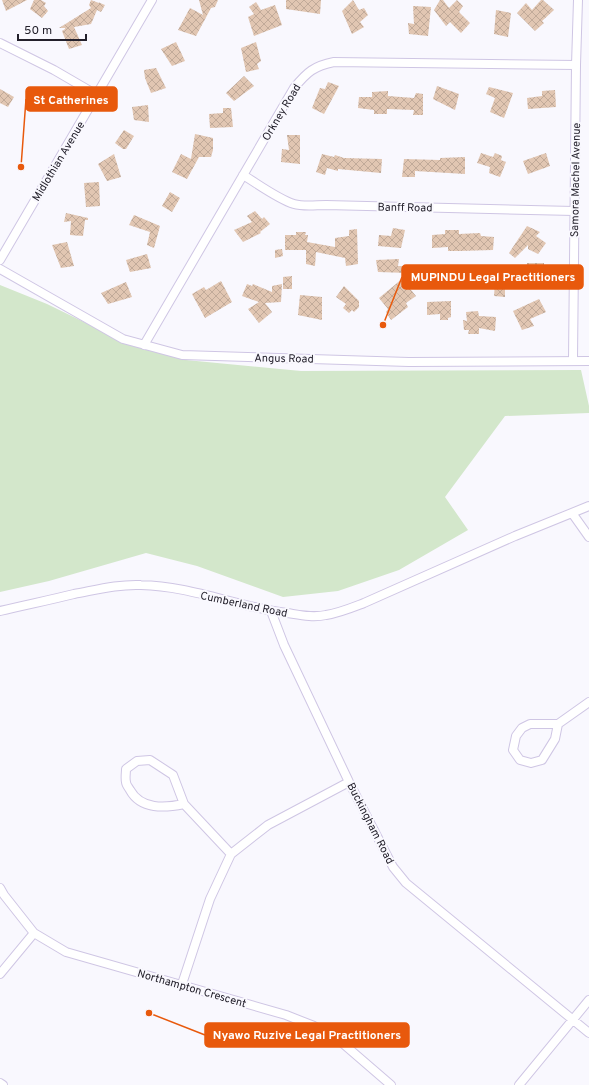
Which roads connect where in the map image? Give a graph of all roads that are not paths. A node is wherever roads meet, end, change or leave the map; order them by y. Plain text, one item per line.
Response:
1 (152, 0) edge
2 (578, 0) edge
3 (0, 43) edge
4 (576, 65) junction
5 (97, 95) junction
6 (243, 175) junction
7 (574, 211) junction
8 (0, 260) edge
9 (0, 270) edge
10 (144, 345) junction
11 (573, 360) junction
12 (589, 361) edge
13 (589, 506) edge
14 (572, 513) junction
15 (589, 537) edge
16 (0, 610) edge
17 (271, 611) junction
18 (589, 702) edge
19 (558, 724) junction
20 (349, 782) junction
21 (184, 804) junction
22 (231, 854) junction
23 (0, 888) edge
24 (34, 933) junction
25 (0, 974) edge
26 (182, 984) junction
27 (589, 1000) edge
28 (573, 1020) junction
29 (589, 1033) edge
30 (0, 1083) edge
31 (3, 1085) edge
32 (391, 1085) edge
33 (519, 1085) edge

1 - 5 street, Midlothian Avenue
2 - 4 street, Samora Machel Avenue
3 - 5 street
4 - 6 street, Orkney Road
4 - 7 street, Samora Machel Avenue
5 - 8 street, Midlothian Avenue
6 - 7 street, Banff Road
6 - 10 street, Orkney Road
7 - 11 street, Samora Machel Avenue
9 - 10 street, Angus Road
10 - 11 street, Angus Road
11 - 12 street, Angus Road
13 - 14 street, Cumberland Road
14 - 15 street
14 - 17 street, Cumberland Road
16 - 17 street, Cumberland Road
17 - 20 street, Buckingham Road
18 - 19 street
19 - 19 street
20 - 22 street
20 - 28 street, Buckingham Road
21 - 21 street
21 - 22 street
22 - 26 street
23 - 24 street, Northampton Crescent
24 - 25 street
24 - 26 street, Northampton Crescent
26 - 32 street, Northampton Crescent
27 - 28 street
28 - 29 street, Buckingham Road
28 - 33 street
30 - 31 street

